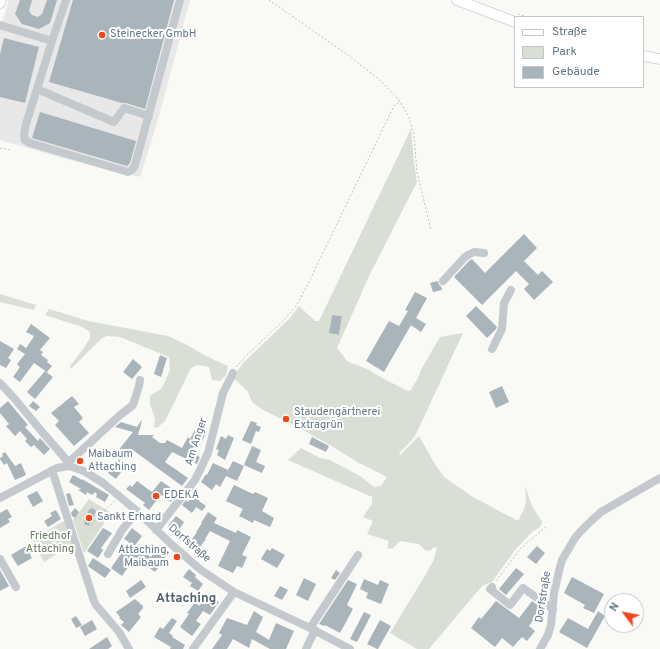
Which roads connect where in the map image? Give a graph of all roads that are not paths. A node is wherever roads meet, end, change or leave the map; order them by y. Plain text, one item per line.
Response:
1 (1, 0) edge
2 (66, 0) edge
3 (180, 0) edge
4 (457, 0) edge
5 (0, 3) edge
6 (514, 22) edge
7 (0, 26) edge
8 (52, 41) junction
9 (644, 56) edge
10 (660, 59) edge
11 (37, 89) junction
12 (149, 116) junction
13 (484, 253) dead end
14 (443, 281) dead end
15 (511, 290) dead end
16 (492, 349) dead end
17 (233, 373) road end
18 (140, 380) dead end
19 (0, 384) edge
20 (68, 464) junction
21 (52, 470) junction
22 (660, 478) edge
23 (0, 498) edge
24 (137, 511) junction
25 (156, 530) junction
26 (108, 554) dead end
27 (358, 555) dead end
28 (0, 559) edge
29 (16, 587) dead end
30 (492, 587) road end
31 (234, 592) junction
32 (553, 609) junction
33 (312, 629) junction
34 (337, 646) edge
35 (129, 649) edge
36 (193, 649) edge
37 (306, 649) edge
38 (350, 649) edge
39 (540, 649) edge

1 - 5 main road
2 - 8 street
3 - 12 street
4 - 6 main road
7 - 8 street
8 - 11 street
9 - 10 main road
11 - 12 street
11 - 12 street
13 - 14 street
15 - 16 street
17 - 25 street, Am Anger
18 - 20 street
19 - 20 street
20 - 21 street
20 - 24 street, Dorfstraße
21 - 23 street
21 - 35 street
22 - 32 street, Dorfstraße
24 - 25 street, Dorfstraße
24 - 26 street
25 - 31 street, Dorfstraße
27 - 33 street
28 - 29 street
30 - 32 street
31 - 33 street, Dorfstraße
31 - 36 street
32 - 39 street, Dorfstraße
33 - 34 street, Dorfstraße
33 - 37 street
34 - 38 street, Dorfstraße

